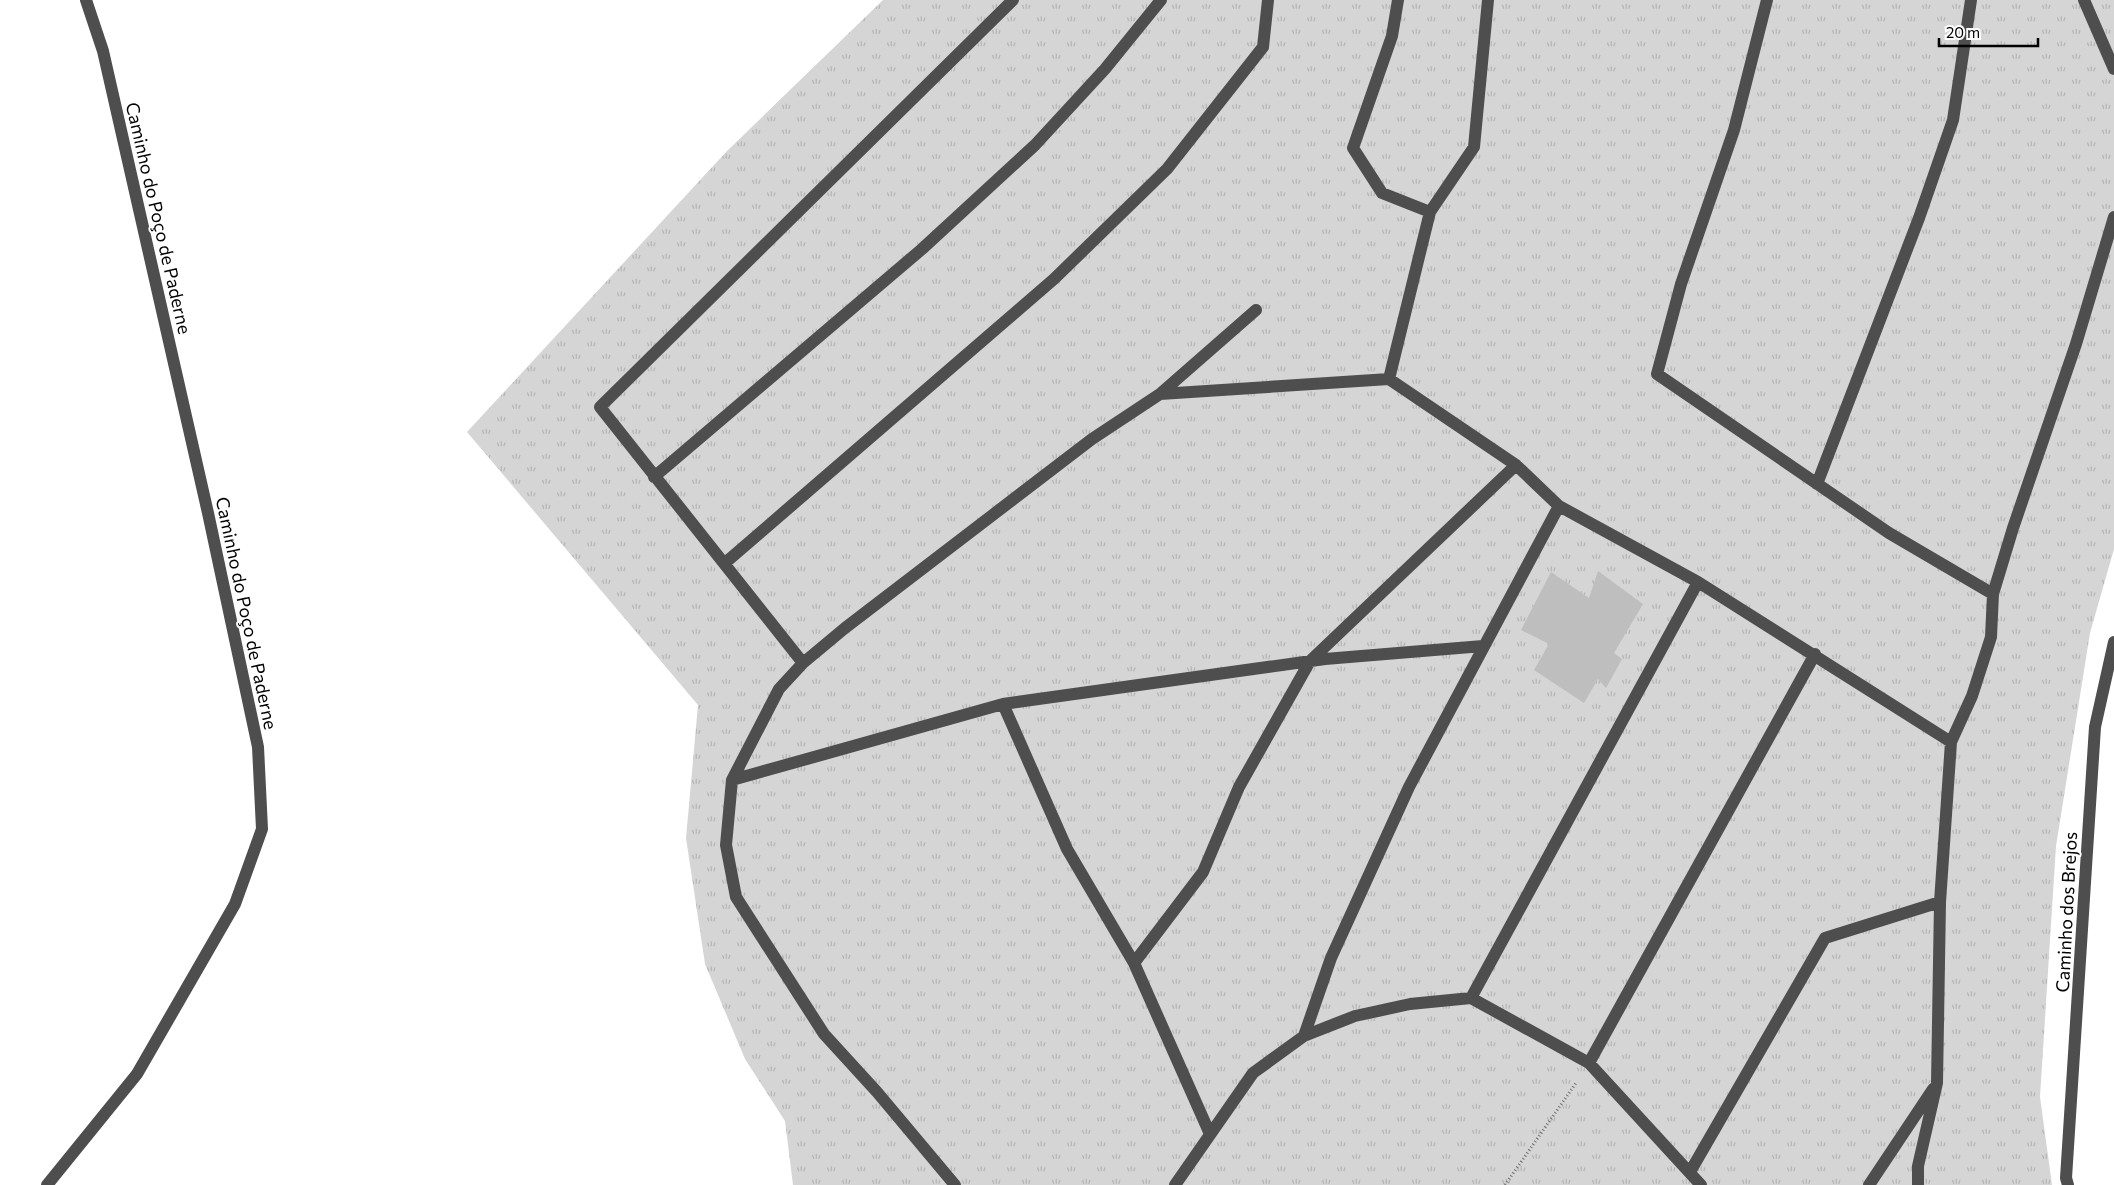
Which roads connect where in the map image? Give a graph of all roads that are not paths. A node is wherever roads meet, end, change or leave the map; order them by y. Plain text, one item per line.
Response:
1 (86, 0) edge
2 (1013, 0) edge
3 (1161, 0) edge
4 (1268, 0) edge
5 (1398, 0) edge
6 (1488, 0) edge
7 (1767, 0) edge
8 (1971, 0) edge
9 (2084, 0) edge
10 (2114, 69) edge
11 (1430, 212) junction
12 (2114, 217) edge
13 (1256, 310) dead end
14 (1389, 379) junction
15 (1160, 394) junction
16 (1516, 465) junction
17 (654, 477) junction
18 (1817, 484) junction
19 (1559, 506) junction
20 (725, 563) junction
21 (1698, 582) junction
22 (1993, 594) junction
23 (2114, 642) edge
24 (1483, 646) junction
25 (1816, 654) junction
26 (1310, 661) junction
27 (803, 663) junction
28 (1003, 704) junction
29 (1951, 742) junction
30 (732, 780) junction
31 (1940, 902) junction
32 (1134, 963) junction
33 (1471, 998) junction
34 (1304, 1036) junction
35 (1589, 1063) junction
36 (1937, 1083) junction
37 (1210, 1134) junction
38 (1690, 1172) junction
39 (47, 1185) edge
40 (955, 1185) edge
41 (1175, 1185) edge
42 (1701, 1185) edge
43 (1869, 1185) edge
44 (1918, 1185) edge
45 (2068, 1185) edge

1 - 39 street, Caminho do Poço de Paderne
2 - 17 street
3 - 17 street
4 - 20 street
5 - 11 street
6 - 11 street
7 - 18 street
8 - 18 street
9 - 10 street
11 - 14 street
12 - 22 street
13 - 15 street
14 - 15 street
14 - 16 street
15 - 27 street
16 - 19 street
16 - 26 street
17 - 20 street
18 - 22 street
19 - 21 street
19 - 24 street
20 - 27 street
21 - 25 street
21 - 33 street
22 - 29 street
23 - 45 street, Caminho dos Brejos
24 - 26 street
24 - 34 street
25 - 29 street
25 - 35 street
26 - 28 street
26 - 32 street
27 - 30 street
28 - 30 street
28 - 32 street
29 - 31 street
30 - 40 street
31 - 36 street
31 - 38 street
32 - 37 street
33 - 34 street
33 - 35 street
34 - 37 street
35 - 38 street
36 - 43 street
36 - 44 street
37 - 41 street
38 - 42 street

